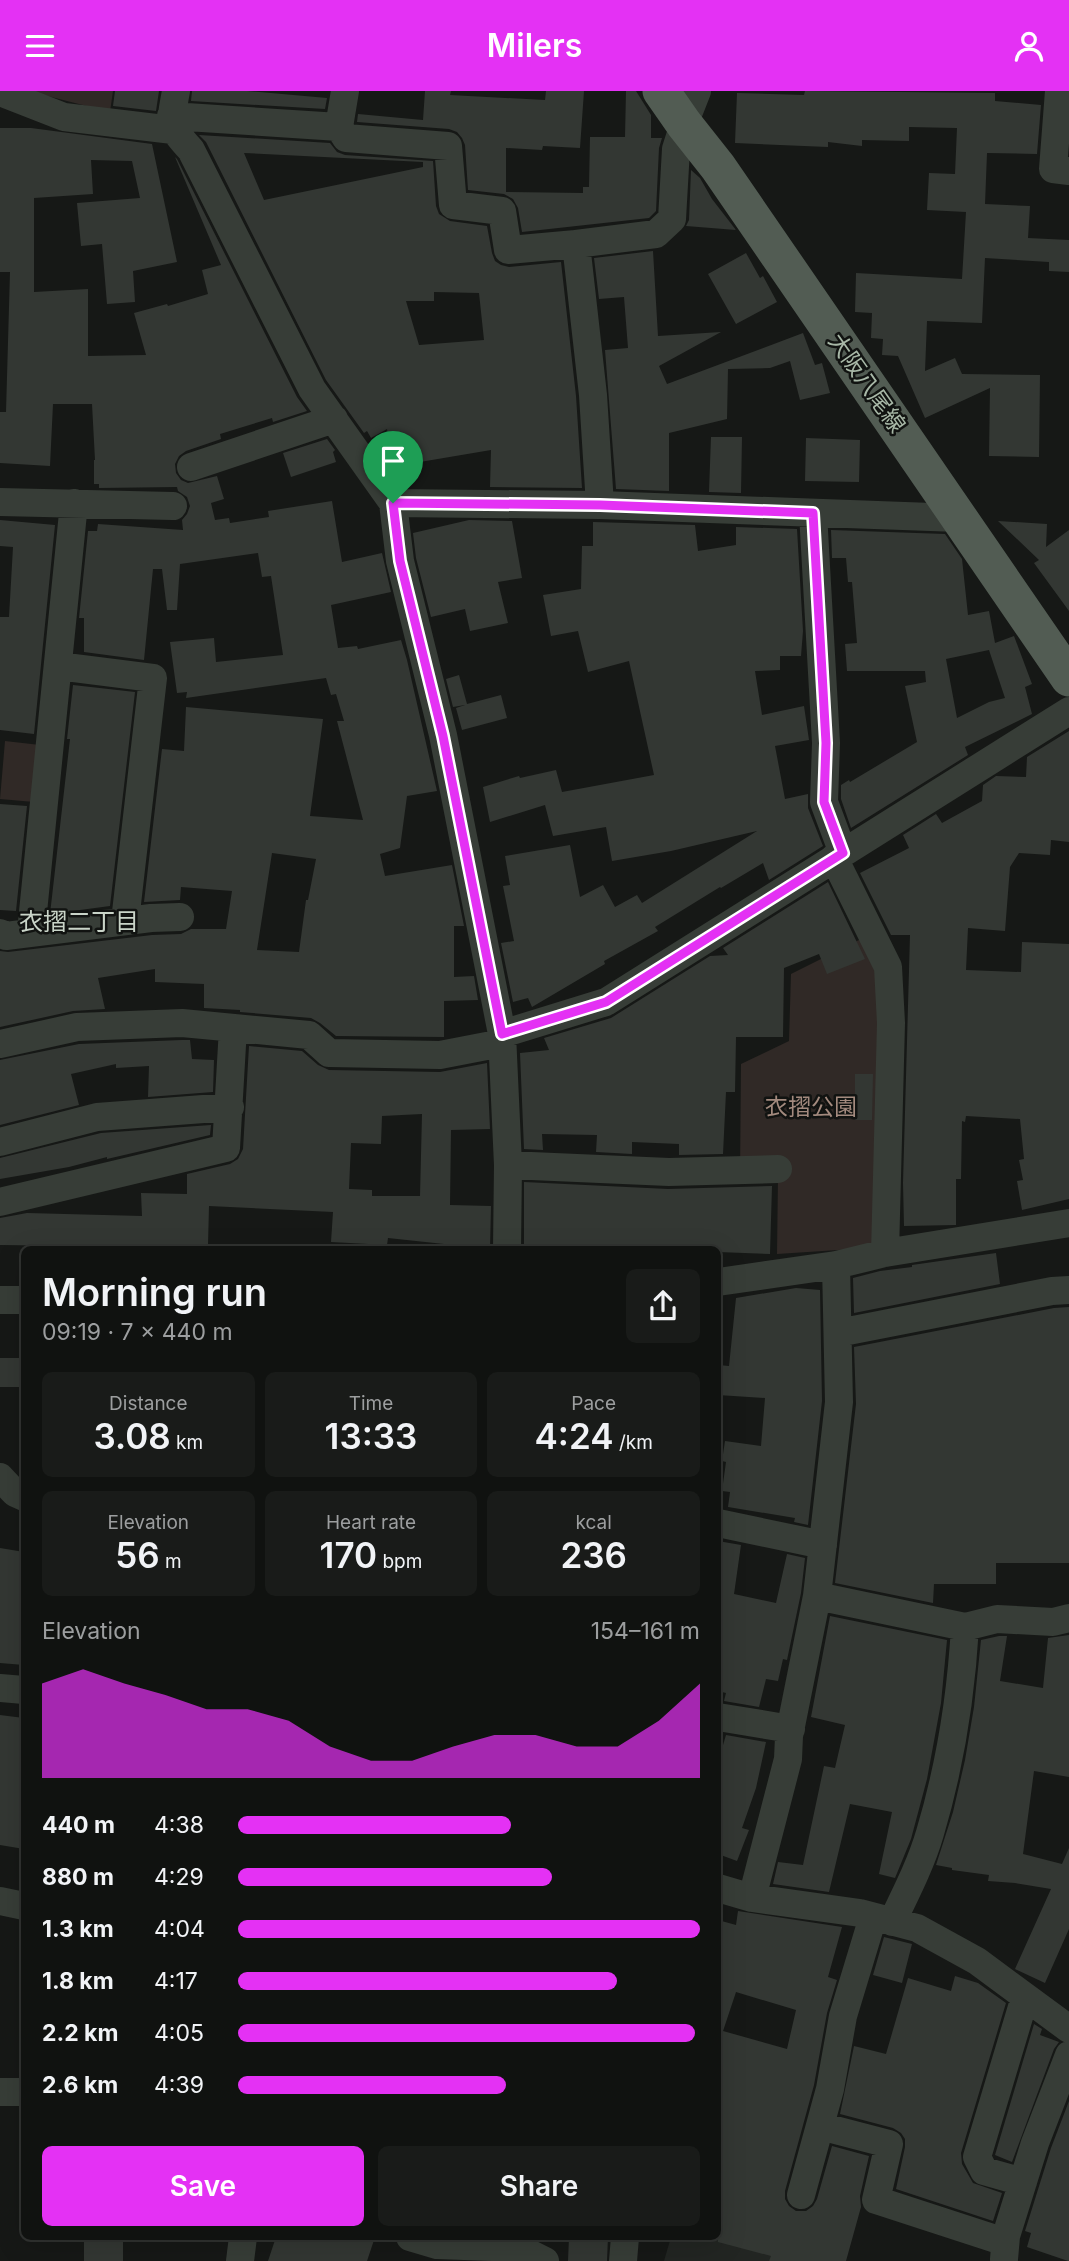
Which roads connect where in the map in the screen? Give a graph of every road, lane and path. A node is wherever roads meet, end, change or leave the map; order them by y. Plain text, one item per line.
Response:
1 (345, 91) edge
2 (661, 91) edge
3 (1059, 91) edge
4 (0, 92) edge
5 (691, 107) edge
6 (173, 112) edge
7 (339, 127) junction
8 (1069, 171) edge
9 (576, 244) junction
10 (334, 419) junction
11 (191, 467) dead end
12 (0, 502) edge
13 (74, 503) junction
14 (393, 503) junction
15 (600, 505) junction
16 (173, 506) dead end
17 (813, 513) junction
18 (959, 518) junction
19 (58, 666) junction
20 (1069, 678) edge
21 (1069, 711) edge
22 (838, 856) junction
23 (180, 917) dead end
24 (125, 921) junction
25 (31, 932) junction
26 (0, 933) edge
27 (233, 1028) junction
28 (502, 1039) junction
29 (0, 1044) edge
30 (230, 1107) junction
31 (0, 1142) edge
32 (508, 1165) junction
33 (778, 1169) dead end
34 (0, 1202) edge
35 (1069, 1223) edge
36 (507, 1246) edge
37 (885, 1253) junction
38 (836, 1265) junction
39 (721, 1282) edge
40 (1069, 1290) edge
41 (0, 1300) edge
42 (21, 1300) edge
43 (838, 1333) junction
44 (0, 1477) edge
45 (21, 1496) edge
46 (721, 1524) edge
47 (822, 1545) junction
48 (817, 1596) junction
49 (1069, 1618) edge
50 (965, 1627) junction
51 (0, 1688) edge
52 (21, 1690) edge
53 (721, 1718) edge
54 (790, 1729) junction
55 (721, 1889) edge
56 (752, 1898) junction
57 (0, 1901) edge
58 (21, 1905) edge
59 (882, 1919) junction
60 (1025, 1997) junction
61 (1069, 2029) edge
62 (1069, 2055) edge
63 (0, 2092) edge
64 (21, 2092) edge
65 (820, 2126) junction
66 (1023, 2182) junction
67 (801, 2195) dead end
68 (243, 2240) edge
69 (421, 2240) edge
70 (625, 2240) edge
71 (1004, 2252) edge
72 (240, 2261) edge
73 (545, 2261) edge
74 (623, 2261) edge

1 - 7 street
2 - 5 main road, 大阪八尾線
3 - 8 street
4 - 6 street
5 - 9 street
5 - 18 main road, 大阪八尾線
6 - 7 street
6 - 10 street
7 - 9 street
9 - 15 street
10 - 11 street
10 - 14 street
12 - 13 street
13 - 16 street
13 - 19 street
14 - 15 street
14 - 28 street
15 - 17 street
17 - 18 street
17 - 22 street
18 - 20 main road, 大阪八尾線
19 - 24 street
19 - 25 street
21 - 22 street
22 - 28 street
22 - 37 street
23 - 24 street
24 - 25 street
25 - 26 street
27 - 28 street
27 - 29 street
27 - 30 street
28 - 32 street
30 - 31 street
30 - 34 street
32 - 33 street
32 - 36 street
35 - 37 street
37 - 38 street
38 - 39 street
38 - 43 street
40 - 43 street
41 - 42 street
43 - 47 street
44 - 45 street
46 - 47 street
47 - 48 street
48 - 50 street
48 - 54 street
49 - 50 street
50 - 59 street
51 - 52 street
53 - 54 street
54 - 56 street
55 - 56 street
56 - 59 street
57 - 58 street
59 - 60 street
59 - 65 street
60 - 61 street
60 - 66 street
62 - 66 street
63 - 64 street
65 - 67 street
65 - 71 street
66 - 71 street
68 - 72 street
69 - 73 street
70 - 74 street

